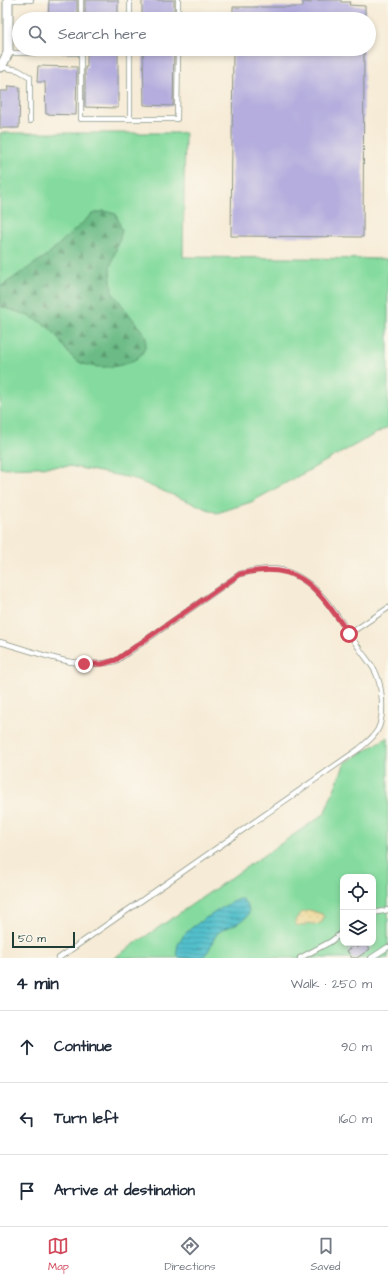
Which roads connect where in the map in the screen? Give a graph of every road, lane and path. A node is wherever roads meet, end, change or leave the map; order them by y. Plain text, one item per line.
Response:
1 (8, 0) edge
2 (31, 0) edge
3 (81, 0) edge
4 (130, 0) edge
5 (178, 0) edge
6 (81, 12) edge
7 (130, 12) edge
8 (178, 12) edge
9 (8, 54) junction
10 (12, 54) edge
11 (81, 56) edge
12 (130, 56) edge
13 (178, 56) edge
14 (0, 67) edge
15 (130, 119) junction
16 (30, 121) dead end
17 (388, 608) edge
18 (349, 634) junction
19 (0, 642) edge
20 (388, 910) edge
21 (376, 912) edge
22 (340, 934) edge
23 (388, 947) edge
24 (59, 958) edge
25 (300, 958) edge
26 (371, 958) edge

1 - 2 lane
1 - 9 street
3 - 6 lane
4 - 7 lane
5 - 8 lane
9 - 10 lane
9 - 14 street
11 - 15 lane
12 - 15 lane
13 - 15 lane
14 - 16 lane
17 - 18 lane
18 - 19 lane
18 - 24 lane
20 - 21 lane
22 - 25 lane
23 - 26 lane

